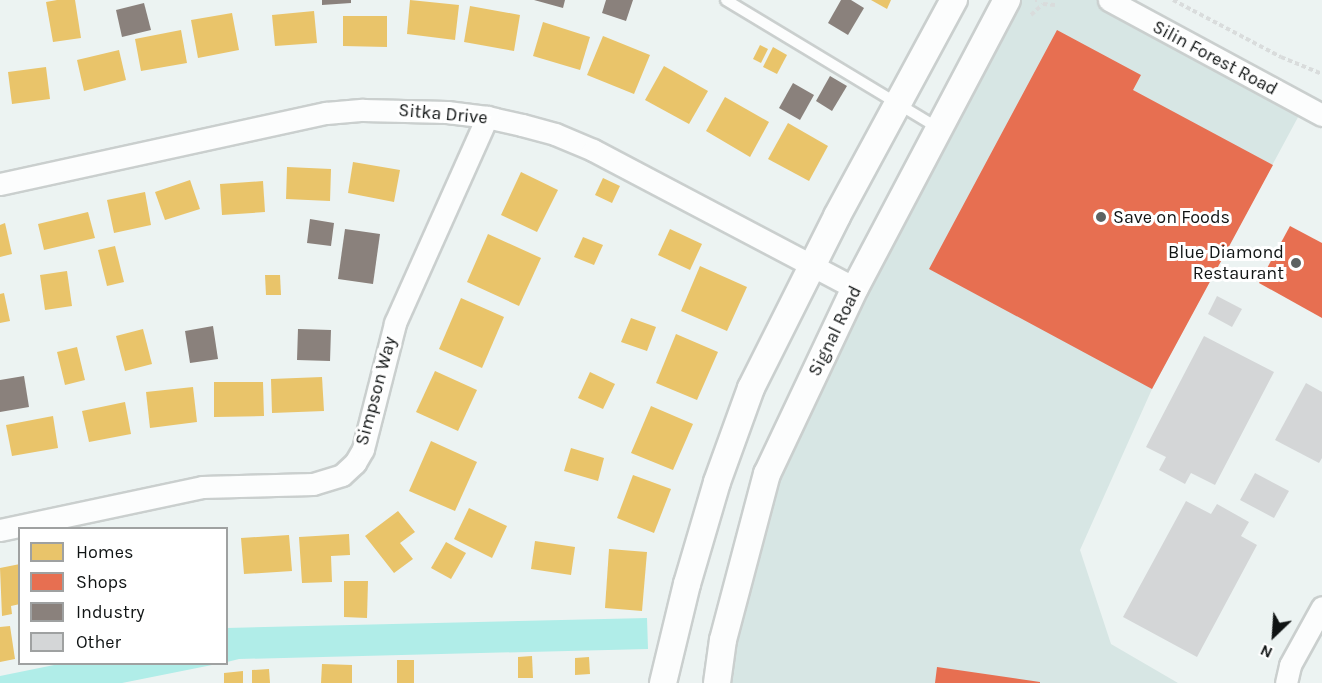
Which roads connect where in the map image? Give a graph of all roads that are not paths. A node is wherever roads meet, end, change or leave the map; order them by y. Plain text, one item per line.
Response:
1 (726, 0) edge
2 (954, 0) edge
3 (1007, 0) edge
4 (1109, 0) edge
5 (896, 105) junction
6 (1322, 115) edge
7 (487, 117) junction
8 (938, 128) junction
9 (0, 184) edge
10 (812, 266) junction
11 (855, 288) junction
12 (0, 530) edge
13 (1322, 607) edge
14 (663, 683) edge
15 (717, 683) edge
16 (1286, 683) edge

1 - 5 lane
2 - 5 street
3 - 8 street, Signal Road
4 - 6 street, Silin Forest Road
5 - 8 lane
5 - 10 street
7 - 9 street, Sitka Drive
7 - 10 street, Sitka Drive
7 - 12 street, Simpson Way
8 - 11 street, Signal Road
10 - 11 street, Sitka Drive
10 - 14 street
11 - 15 street, Signal Road
13 - 16 street

